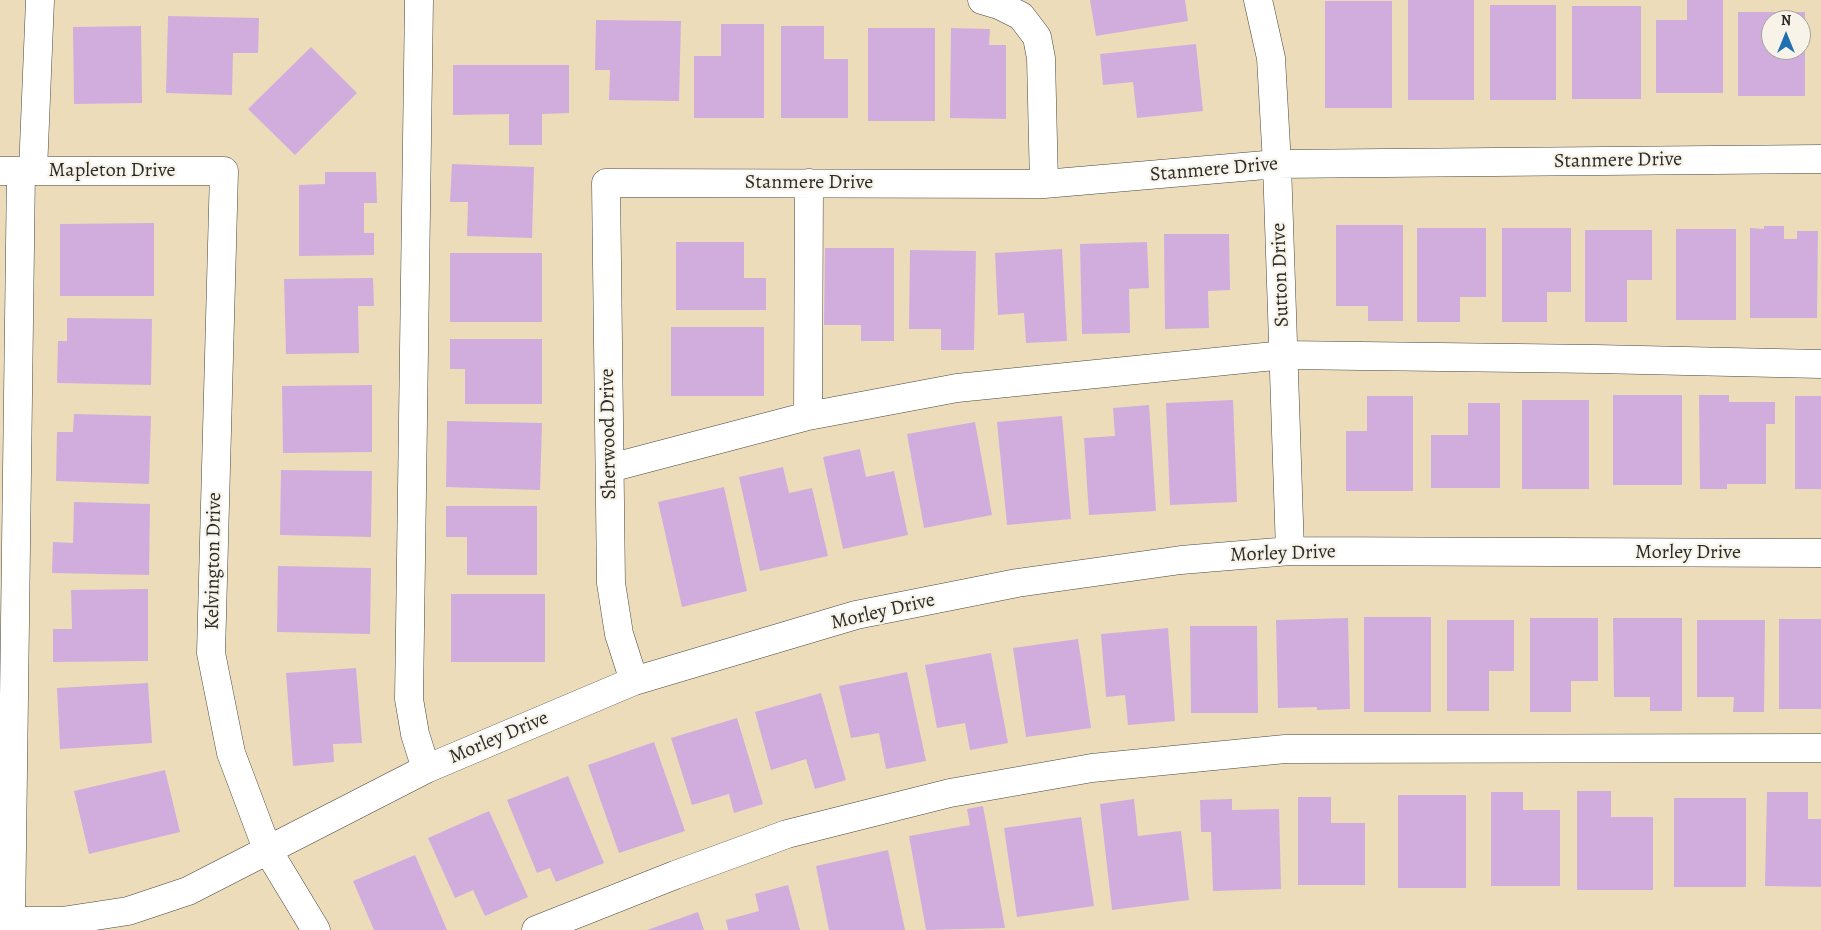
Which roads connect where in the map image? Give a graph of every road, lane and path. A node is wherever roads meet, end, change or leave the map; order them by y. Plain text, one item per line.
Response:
1 (40, 0) edge
2 (419, 0) edge
3 (982, 0) edge
4 (1258, 0) edge
5 (1821, 159) edge
6 (1277, 164) junction
7 (18, 171) edge
8 (224, 171) joint
9 (606, 183) joint
10 (809, 183) junction
11 (1044, 184) junction
12 (1284, 355) junction
13 (1821, 364) edge
14 (808, 416) junction
15 (610, 468) junction
16 (1290, 551) junction
17 (1821, 553) edge
18 (634, 681) junction
19 (1821, 748) edge
20 (426, 768) junction
21 (267, 849) junction
22 (6, 921) edge
23 (316, 930) edge
24 (536, 930) edge

1 - 7 street
2 - 20 street
3 - 11 street
4 - 6 street, Sutton Drive
5 - 6 street, Stanmere Drive
6 - 11 street, Stanmere Drive
6 - 12 street, Sutton Drive
7 - 8 street, Mapleton Drive
7 - 22 street
8 - 21 street, Kelvington Drive
9 - 10 street, Stanmere Drive
9 - 15 street, Sherwood Drive
10 - 11 street, Stanmere Drive
10 - 14 street
12 - 13 street
12 - 14 street
12 - 16 street, Sutton Drive
14 - 15 street
15 - 18 street, Sherwood Drive
16 - 17 street, Morley Drive
16 - 18 street, Morley Drive
18 - 20 street, Morley Drive
19 - 24 street
20 - 21 street, Morley Drive
21 - 22 street, Morley Drive
21 - 23 street, Kelvington Drive

